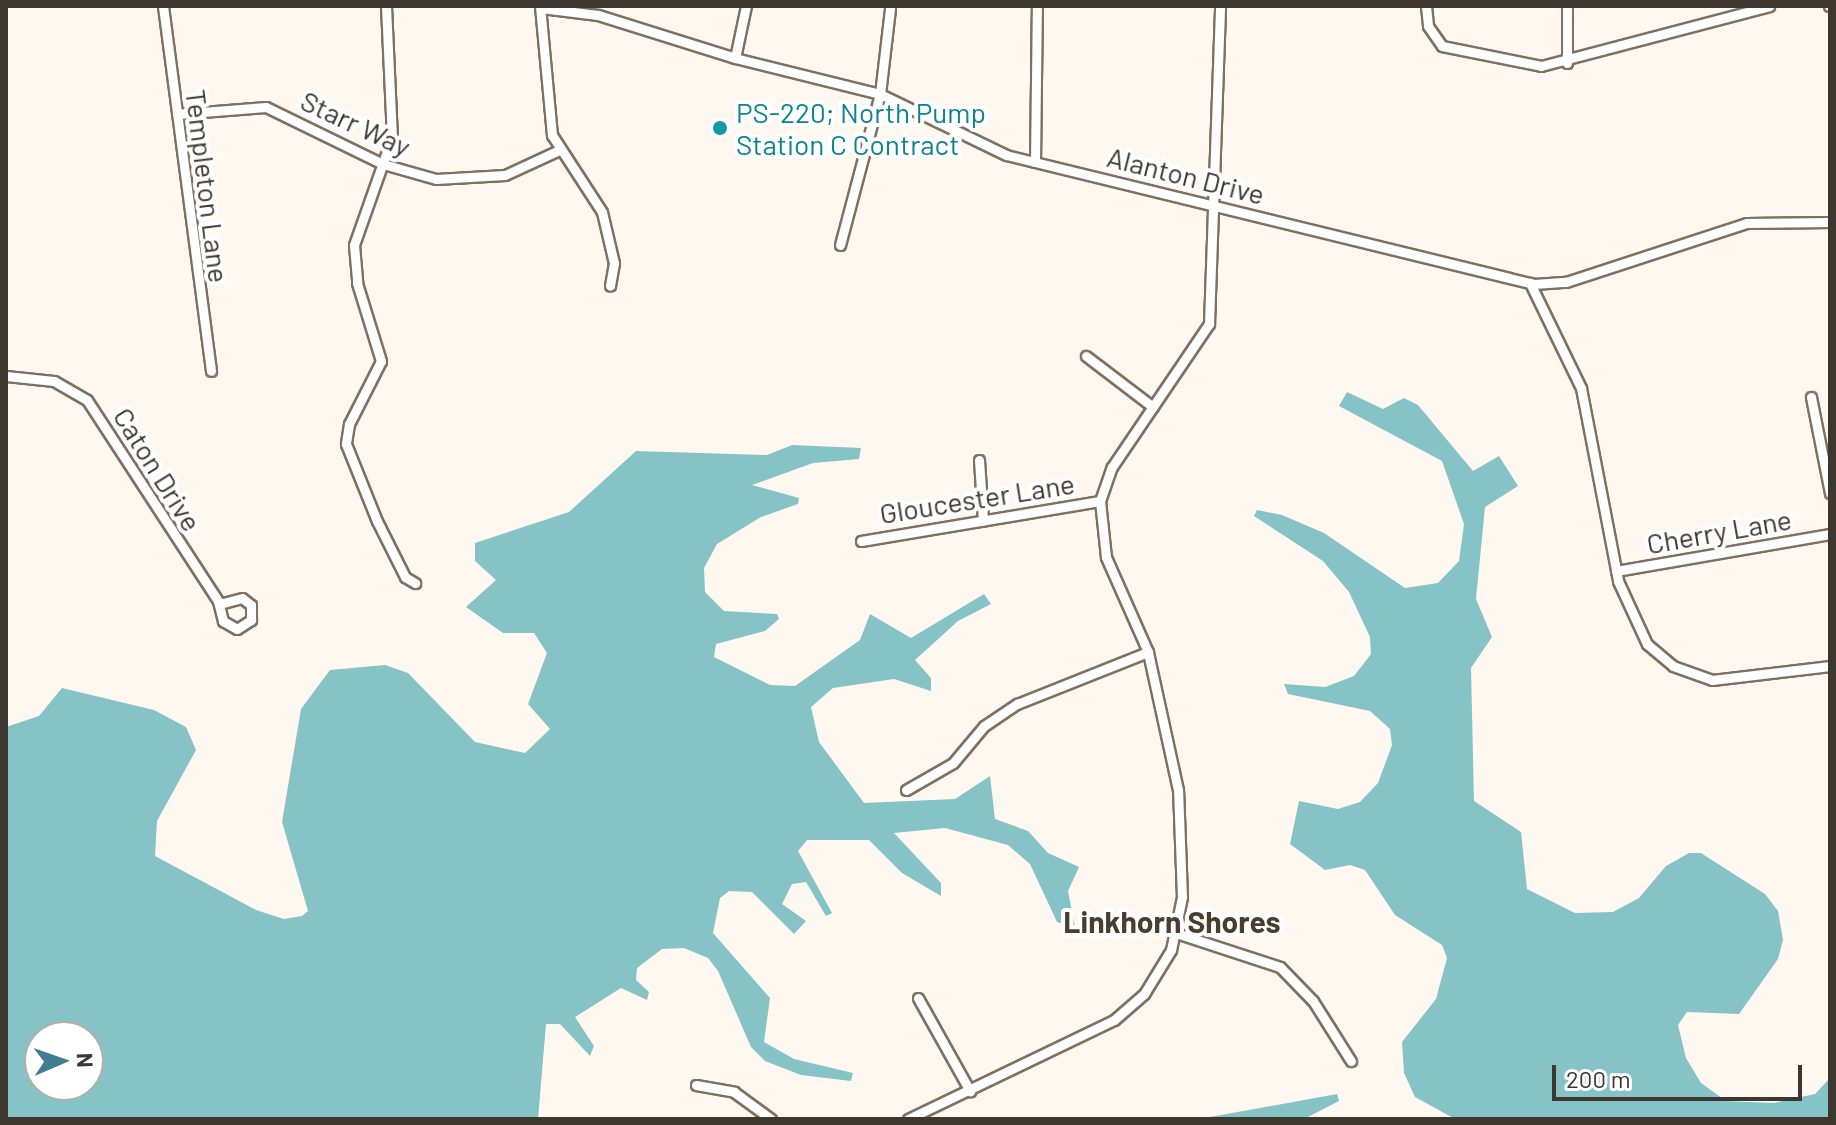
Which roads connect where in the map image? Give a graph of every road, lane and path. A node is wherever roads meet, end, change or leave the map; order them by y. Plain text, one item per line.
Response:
1 (163, 6) edge
2 (386, 6) edge
3 (746, 6) edge
4 (1037, 6) edge
5 (1220, 6) edge
6 (1426, 6) edge
7 (1567, 6) edge
8 (1769, 6) edge
9 (540, 7) edge
10 (890, 9) dead end
11 (735, 58) junction
12 (1567, 63) junction
13 (880, 94) junction
14 (177, 114) junction
15 (559, 150) junction
16 (1035, 162) junction
17 (383, 164) junction
18 (1217, 203) junction
19 (1830, 222) edge
20 (840, 245) dead end
21 (1530, 283) junction
22 (610, 286) dead end
23 (1086, 356) dead end
24 (211, 371) dead end
25 (6, 376) edge
26 (1811, 397) dead end
27 (1153, 407) junction
28 (979, 460) dead end
29 (1830, 493) edge
30 (1100, 501) junction
31 (983, 521) junction
32 (1830, 533) edge
33 (861, 541) dead end
34 (1616, 571) junction
35 (415, 583) dead end
36 (219, 604) junction
37 (1148, 652) junction
38 (1830, 666) edge
39 (906, 790) dead end
40 (1176, 933) junction
41 (918, 998) dead end
42 (1351, 1061) dead end
43 (696, 1085) dead end
44 (970, 1091) junction
45 (771, 1119) edge
46 (908, 1119) edge

1 - 14 street, Templeton Lane
2 - 17 street
3 - 11 street
4 - 16 street
5 - 18 street
6 - 12 street
7 - 12 street
8 - 12 street
9 - 11 street, Alanton Drive
9 - 15 street
10 - 13 street
11 - 13 street, Alanton Drive
13 - 16 street, Alanton Drive
13 - 20 street
14 - 17 street, Starr Way
14 - 24 street, Templeton Lane
15 - 17 street, Starr Way
15 - 22 street
16 - 18 street, Alanton Drive
17 - 35 street
18 - 21 street, Alanton Drive
18 - 27 street
19 - 21 street, Alanton Drive
21 - 34 street
23 - 27 street
25 - 36 street, Caton Drive
26 - 29 street
27 - 30 street
28 - 31 street
30 - 31 street, Gloucester Lane
30 - 37 street
31 - 33 street, Gloucester Lane
32 - 34 street, Cherry Lane
34 - 38 street
36 - 36 street, Caton Drive
37 - 39 street
37 - 40 street
40 - 42 street
40 - 44 street
41 - 44 street
43 - 45 street
44 - 46 street

